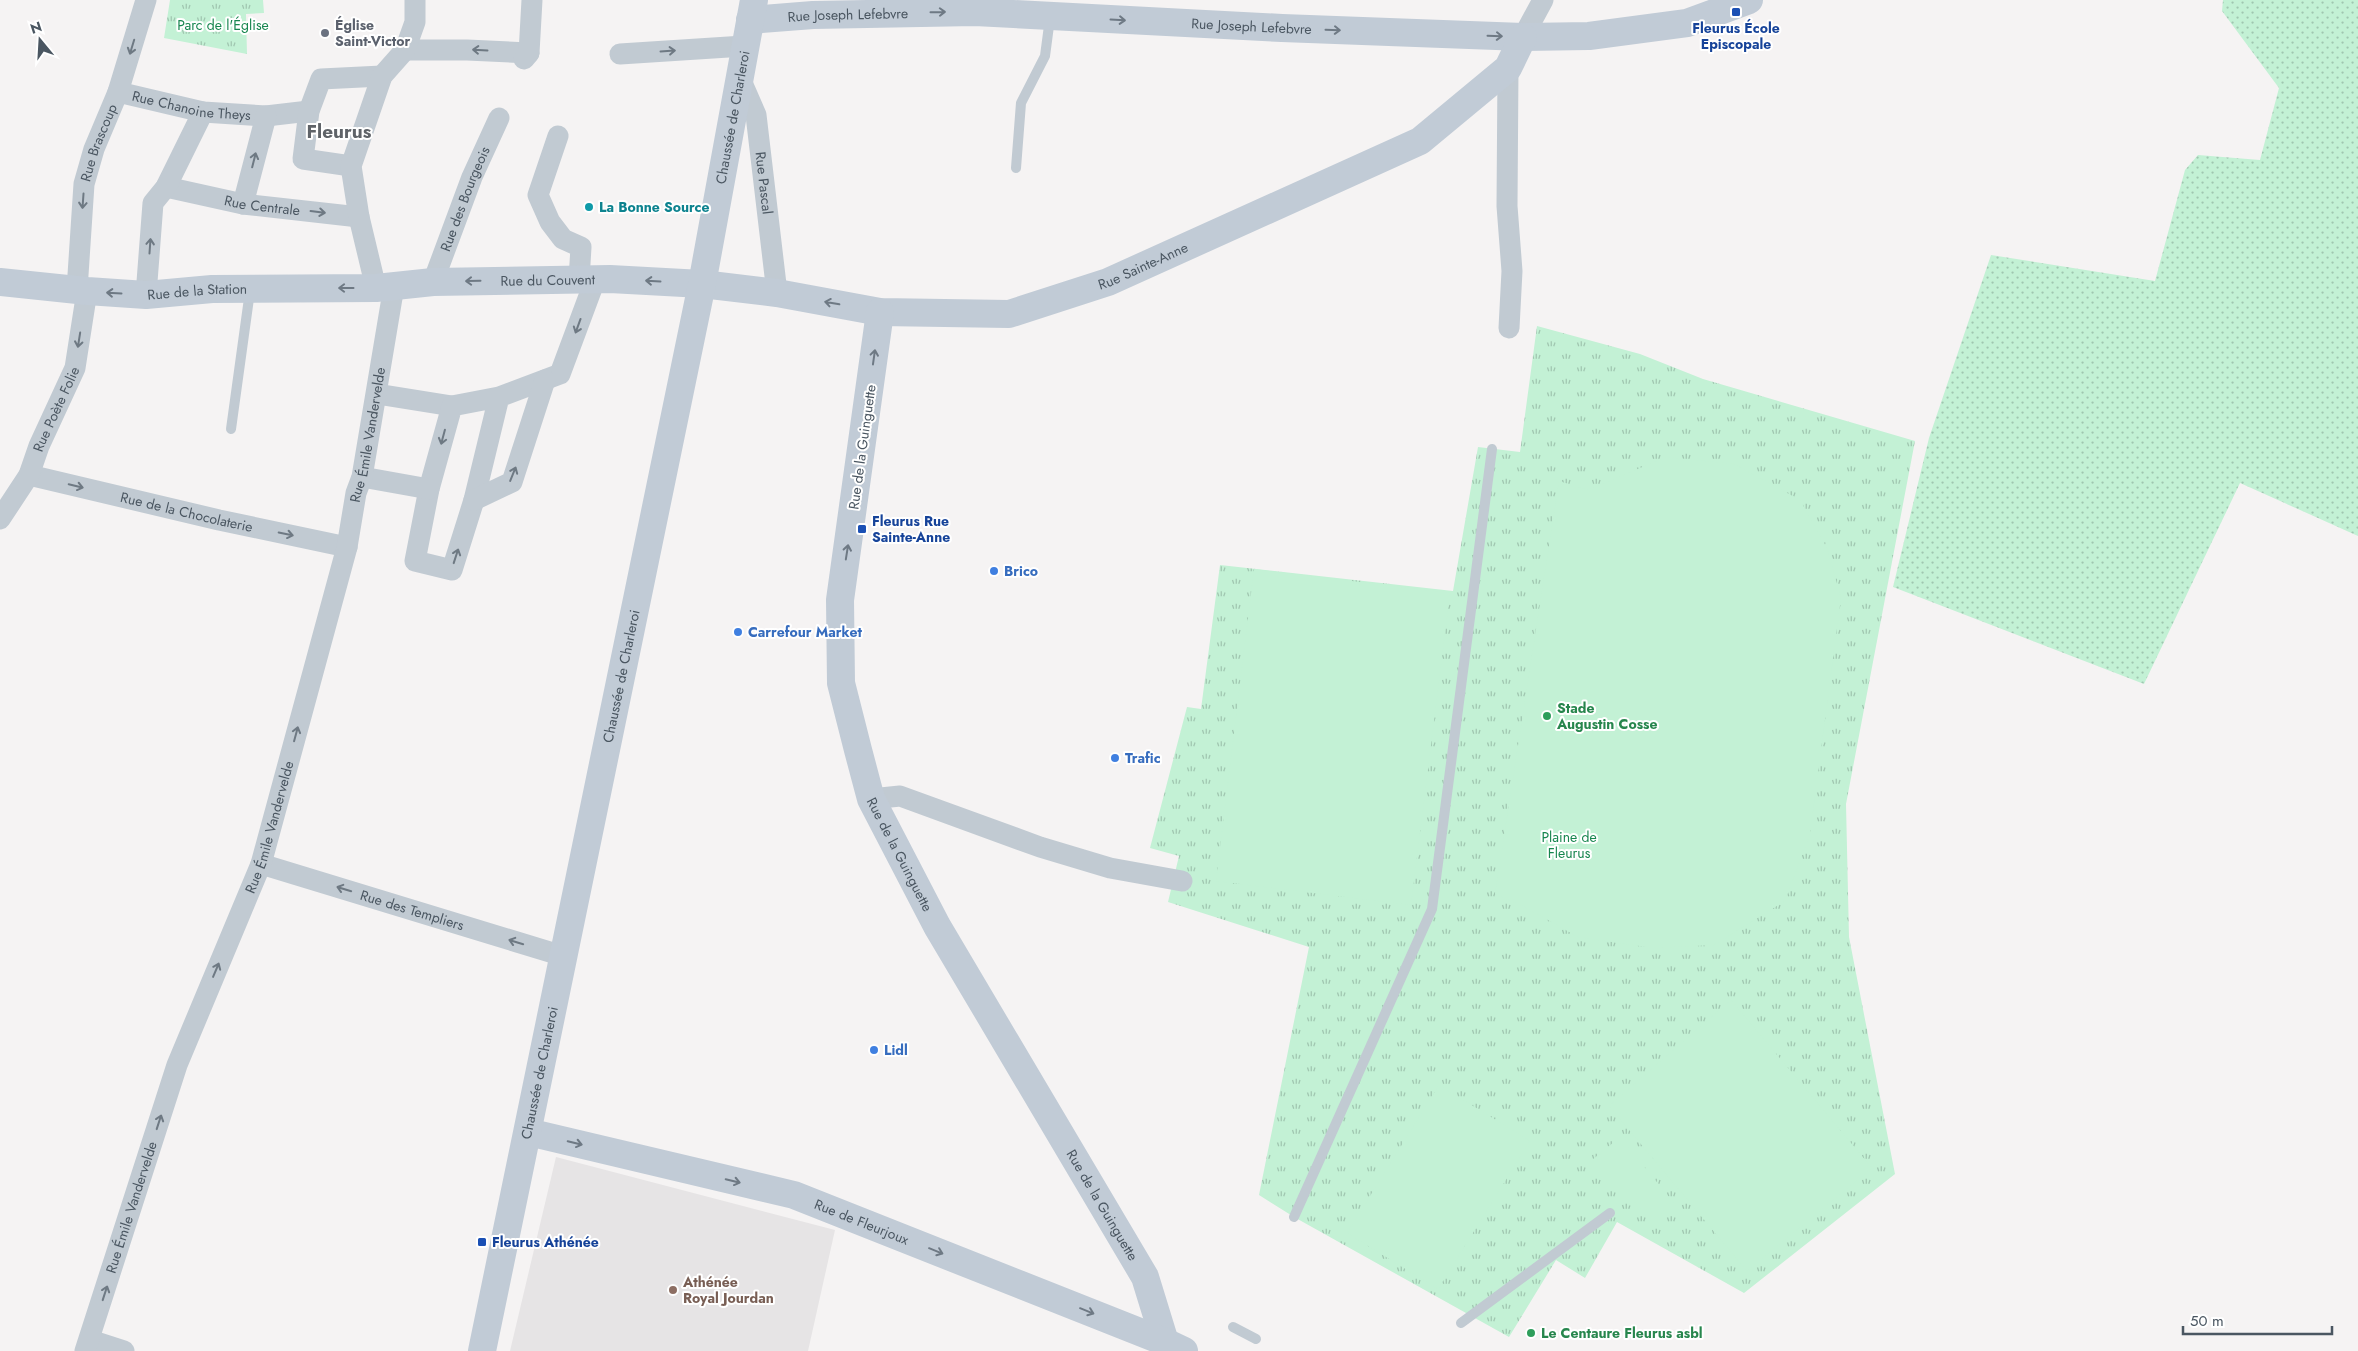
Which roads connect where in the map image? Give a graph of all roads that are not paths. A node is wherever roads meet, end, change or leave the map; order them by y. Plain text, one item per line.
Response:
1 (146, 0) edge
2 (415, 0) edge
3 (532, 0) edge
4 (1543, 0) edge
5 (1749, 0) edge
6 (812, 7) edge
7 (752, 10) edge
8 (1050, 16) junction
9 (1523, 37) junction
10 (744, 46) junction
11 (405, 50) junction
12 (620, 54) dead end
13 (1508, 68) junction
14 (382, 76) junction
15 (739, 76) junction
16 (118, 92) junction
17 (309, 111) junction
18 (203, 112) junction
19 (266, 116) junction
20 (499, 118) dead end
21 (558, 136) dead end
22 (351, 166) junction
23 (1016, 168) dead end
24 (166, 187) junction
25 (243, 204) junction
26 (359, 217) junction
27 (587, 280) junction
28 (0, 282) edge
29 (433, 282) junction
30 (702, 284) junction
31 (385, 287) junction
32 (250, 288) junction
33 (82, 290) junction
34 (777, 293) junction
35 (146, 295) junction
36 (880, 312) junction
37 (1509, 328) dead end
38 (545, 380) junction
39 (378, 394) junction
40 (499, 398) junction
41 (452, 406) junction
42 (231, 429) dead end
43 (1492, 449) dead end
44 (29, 475) junction
45 (362, 477) junction
46 (429, 489) junction
47 (474, 500) junction
48 (0, 519) edge
49 (347, 547) junction
50 (871, 799) junction
51 (261, 864) junction
52 (1182, 881) dead end
53 (563, 956) junction
54 (528, 1132) junction
55 (1610, 1213) dead end
56 (1294, 1217) dead end
57 (1462, 1323) dead end
58 (1233, 1327) dead end
59 (1256, 1339) dead end
60 (88, 1345) edge
61 (1171, 1348) edge
62 (124, 1351) edge
63 (482, 1351) edge

1 -> 16 street, Rue Brascoup
2 - 11 street
3 -> 11 street
4 - 9 street
5 - 9 main road, Rue Joseph Lefebvre
6 - 7 main road, Rue Joseph Lefebvre
6 -> 8 main road, Rue Joseph Lefebvre
7 - 10 main road, Chaussée de Charleroi
8 -> 9 main road, Rue Joseph Lefebvre
8 - 23 lane
9 - 13 main road, Rue Sainte-Anne
12 -> 10 street
10 - 15 main road, Chaussée de Charleroi
11 - 14 street
13 - 36 main road, Rue Sainte-Anne
13 - 37 street
14 - 17 street
14 - 22 street
15 - 30 main road, Chaussée de Charleroi
15 - 34 street, Rue Pascal
16 - 18 street, Rue Chanoine Theys
16 -> 33 street, Rue Brascoup
17 - 19 street, Rue Chanoine Theys
17 - 22 street
18 - 19 street, Rue Chanoine Theys
18 - 24 street
25 -> 19 street
20 - 29 street, Rue des Bourgeois
21 - 27 street
22 - 26 street
24 - 25 street, Rue Centrale
35 -> 24 street
25 -> 26 street, Rue Centrale
26 - 31 street
27 -> 29 main road, Rue du Couvent
30 -> 27 main road, Rue du Couvent
27 -> 38 street
28 - 33 main road, Rue de la Station
29 - 31 main road, Rue du Couvent
30 - 34 main road, Rue Sainte-Anne
30 - 53 main road, Chaussée de Charleroi
31 -> 32 main road, Rue de la Station
31 - 39 street, Rue Émile Vandervelde
32 - 35 main road, Rue de la Station
32 - 42 lane
35 -> 33 main road, Rue de la Station
33 -> 44 street, Rue Poète Folie
36 -> 34 main road, Rue Sainte-Anne
50 -> 36 main road, Rue de la Guinguette
38 - 40 street
47 -> 38 street
39 - 41 street
39 - 45 street, Rue Émile Vandervelde
40 - 41 street
40 - 47 street
41 -> 46 street
43 - 56 lane
44 - 48 street, Rue Poète Folie
44 -> 49 street, Rue de la Chocolaterie
45 - 46 street
45 - 49 street, Rue Émile Vandervelde
46 -> 47 street
51 -> 49 street, Rue Émile Vandervelde
50 - 52 street
50 - 61 main road, Rue de la Guinguette
53 -> 51 street, Rue des Templiers
60 -> 51 street, Rue Émile Vandervelde
53 - 54 main road, Chaussée de Charleroi
54 -> 61 main road, Rue de Fleurjoux
54 - 63 main road, Chaussée de Charleroi
55 - 57 lane
58 - 59 lane
60 - 62 street

